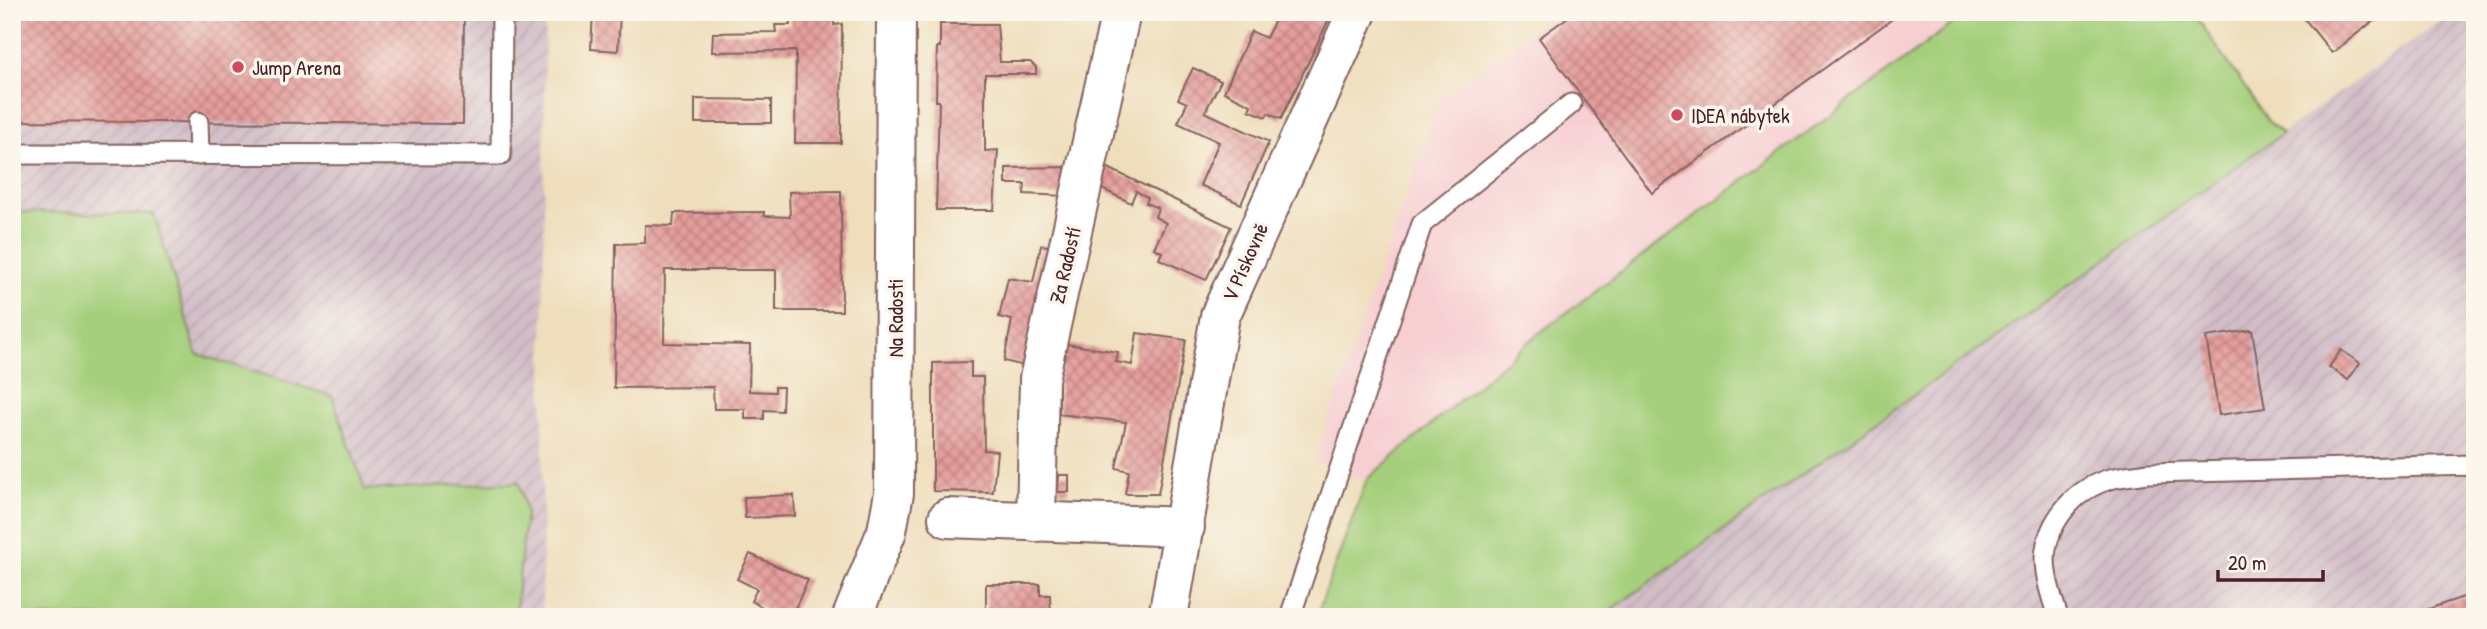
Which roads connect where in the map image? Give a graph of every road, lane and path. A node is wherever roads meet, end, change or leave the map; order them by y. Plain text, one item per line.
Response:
1 (502, 12) edge
2 (896, 12) edge
3 (1121, 12) edge
4 (1357, 12) edge
5 (1571, 104) dead end
6 (198, 122) dead end
7 (12, 154) edge
8 (199, 155) junction
9 (2475, 465) edge
10 (948, 518) dead end
11 (1036, 522) junction
12 (1185, 527) junction
13 (852, 617) edge
14 (1168, 617) edge
15 (1290, 617) edge
16 (2058, 617) edge

1 - 8 lane
2 - 13 street, Na Radosti
3 - 11 street, Za Radostí
4 - 12 street, V Pískovně
5 - 15 lane
6 - 8 lane
7 - 8 lane
9 - 16 lane
10 - 11 street
11 - 12 street
12 - 14 street, V Pískovně

